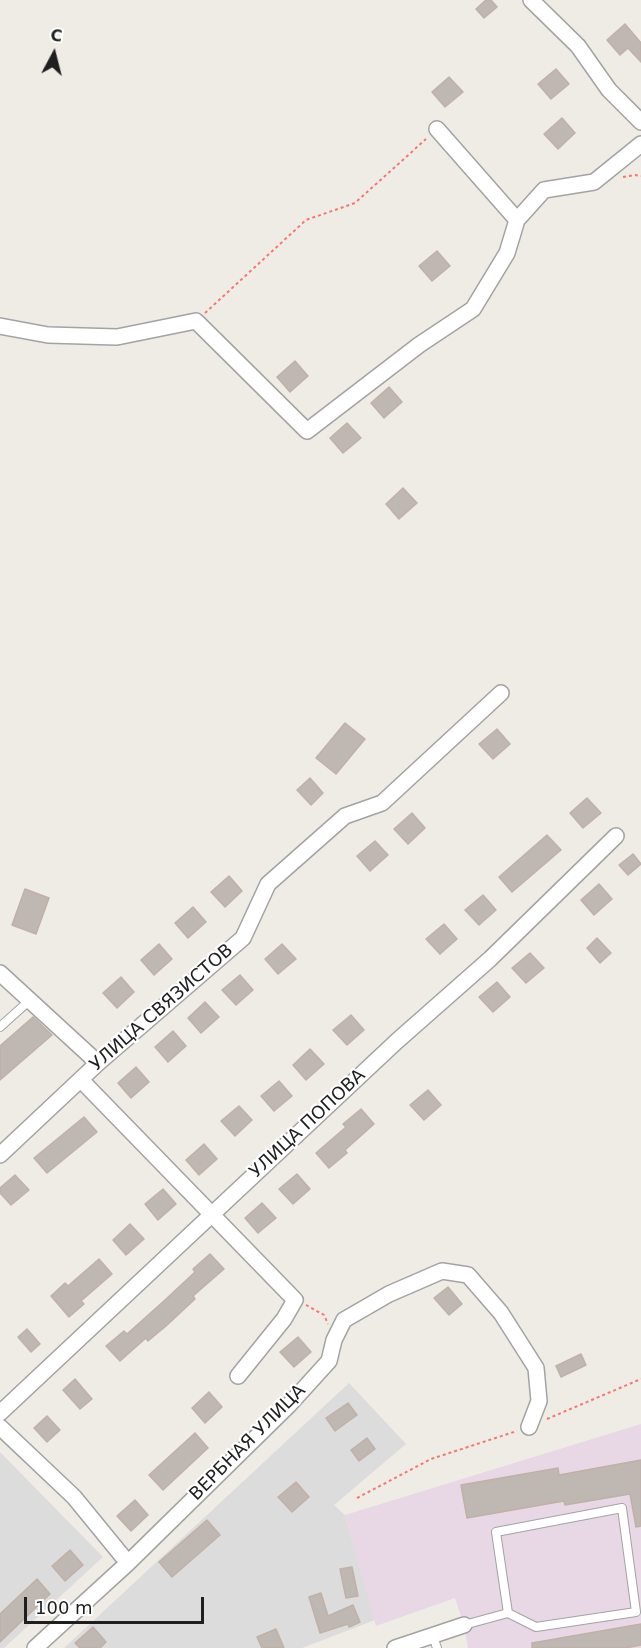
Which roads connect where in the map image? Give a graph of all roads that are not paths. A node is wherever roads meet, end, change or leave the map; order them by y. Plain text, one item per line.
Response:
1 (531, 0) edge
2 (641, 122) edge
3 (437, 129) road end
4 (641, 144) edge
5 (517, 220) junction
6 (0, 326) edge
7 (501, 693) dead end
8 (616, 836) dead end
9 (0, 973) edge
10 (30, 1000) junction
11 (0, 1027) edge
12 (98, 1063) junction
13 (81, 1080) junction
14 (0, 1155) edge
15 (212, 1213) junction
16 (238, 1376) dead end
17 (0, 1413) edge
18 (0, 1427) edge
19 (529, 1427) road end
20 (128, 1563) junction
21 (508, 1613) junction
22 (464, 1625) joint
23 (435, 1642) edge
24 (35, 1648) edge
25 (395, 1648) edge

1 - 2 street
3 - 5 street
4 - 5 street
5 - 6 street
7 - 12 street, УЛИЦА СВЯЗИСТОВ
8 - 15 street, УЛИЦА ПОПОВА
9 - 10 street
10 - 11 lane
10 - 12 street
12 - 13 street, УЛИЦА СВЯЗИСТОВ
13 - 14 street, УЛИЦА СВЯЗИСТОВ
13 - 15 street
15 - 16 street
15 - 17 street, УЛИЦА ПОПОВА
18 - 20 street
19 - 20 street, ВЕРБНАЯ УЛИЦА
20 - 24 street, ВЕРБНАЯ УЛИЦА
21 - 21 lane
21 - 22 lane
22 - 23 street
23 - 25 street

